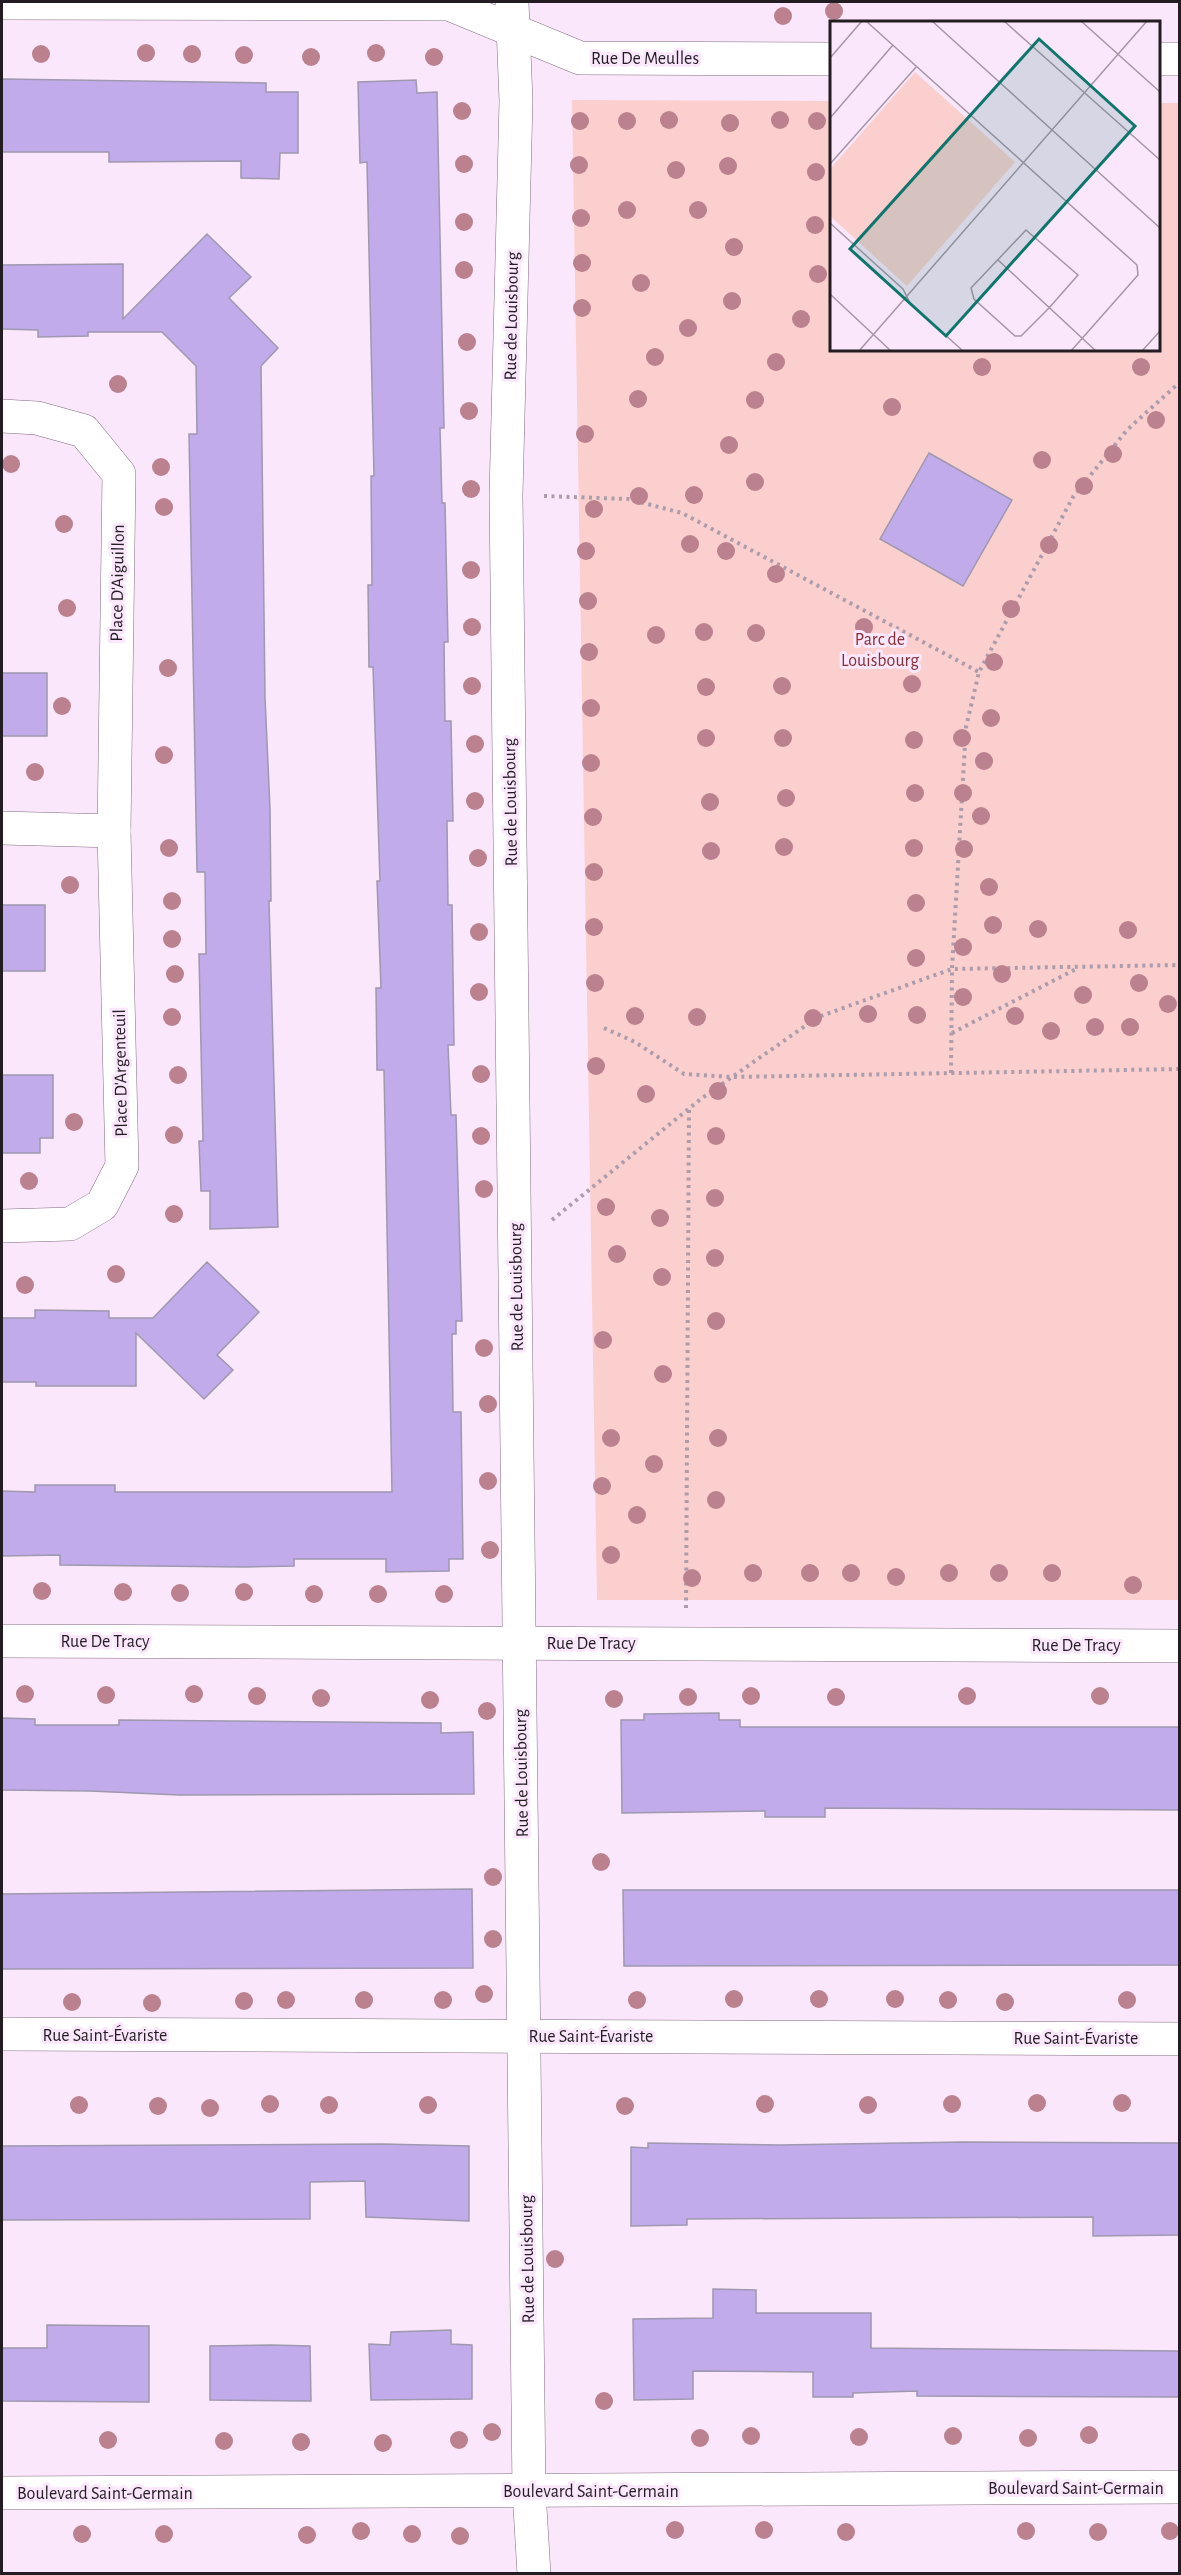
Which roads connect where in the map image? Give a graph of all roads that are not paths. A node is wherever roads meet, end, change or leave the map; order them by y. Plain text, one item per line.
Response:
1 (2, 3) edge
2 (513, 17) edge
3 (830, 58) edge
4 (1160, 59) edge
5 (1179, 59) edge
6 (2, 416) edge
7 (2, 828) edge
8 (114, 831) junction
9 (2, 1226) edge
10 (2, 1641) edge
11 (520, 1643) junction
12 (1179, 1646) edge
13 (2, 2034) edge
14 (524, 2036) junction
15 (1179, 2039) edge
16 (1179, 2487) edge
17 (529, 2491) junction
18 (2, 2493) edge
19 (534, 2574) edge

1 - 2 street, Rue De Meulles
2 - 3 street, Rue De Meulles
2 - 11 street, Rue de Louisbourg
4 - 5 street
6 - 8 street, Place D'Aiguillon
7 - 8 street
8 - 9 street, Place D'Argenteuil
10 - 11 street, Rue De Tracy
11 - 12 street, Rue De Tracy
11 - 14 street, Rue de Louisbourg
13 - 14 street, Rue Saint-Évariste
14 - 15 street, Rue Saint-Évariste
14 - 17 street, Rue de Louisbourg
16 - 17 street, Boulevard Saint-Germain
17 - 18 street, Boulevard Saint-Germain
17 - 19 street, Rue de Louisbourg

